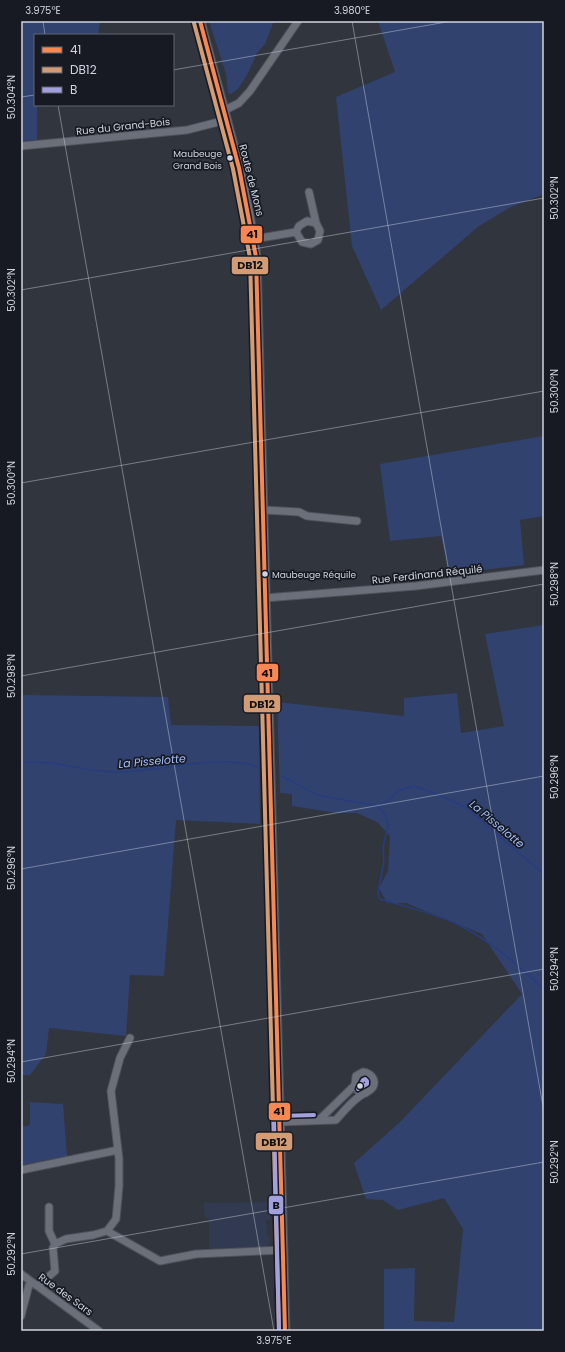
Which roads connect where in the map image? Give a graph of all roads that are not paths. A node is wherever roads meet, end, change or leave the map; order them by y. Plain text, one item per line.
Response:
1 (200, 21) edge
2 (298, 21) edge
3 (225, 115) junction
4 (21, 146) edge
5 (310, 192) dead end
6 (316, 223) junction
7 (296, 232) junction
8 (254, 239) junction
9 (264, 510) junction
10 (357, 521) dead end
11 (544, 570) edge
12 (265, 598) junction
13 (130, 1038) dead end
14 (355, 1084) junction
15 (366, 1092) junction
16 (279, 1107) junction
17 (317, 1120) junction
18 (293, 1121) junction
19 (280, 1122) junction
20 (118, 1150) junction
21 (21, 1170) edge
22 (49, 1207) dead end
23 (108, 1231) junction
24 (55, 1244) junction
25 (282, 1250) junction
26 (21, 1274) edge
27 (30, 1281) junction
28 (38, 1286) junction
29 (22, 1305) edge
30 (21, 1316) edge
31 (98, 1331) edge
32 (285, 1331) edge

1 - 3 main road, Route de Mons
2 - 3 street, Rue du Grand-Bois
3 - 4 street, Rue du Grand-Bois
3 - 8 main road, Route de Mons
5 - 6 street
6 - 7 street
6 - 7 street
7 - 8 street
8 - 9 main road, Route de Mons
9 - 10 street
9 - 12 main road, Route de Mons
11 - 12 street, Rue Ferdinand Réquilé
12 - 16 main road, Route de Mons
13 - 20 street
14 - 15 street
14 - 15 street
14 - 17 street
15 - 17 street
16 - 18 street
16 - 19 main road, Route de Mons
17 - 18 street
18 - 19 street
19 - 25 main road, Route de Mons
20 - 21 street
20 - 23 street
22 - 24 street
23 - 24 street
23 - 25 street
24 - 28 street
25 - 32 main road, Route de Mons
26 - 27 street, Rue des Sars
27 - 28 street, Rue des Sars
27 - 29 street
28 - 31 street, Rue des Sars
29 - 30 street

